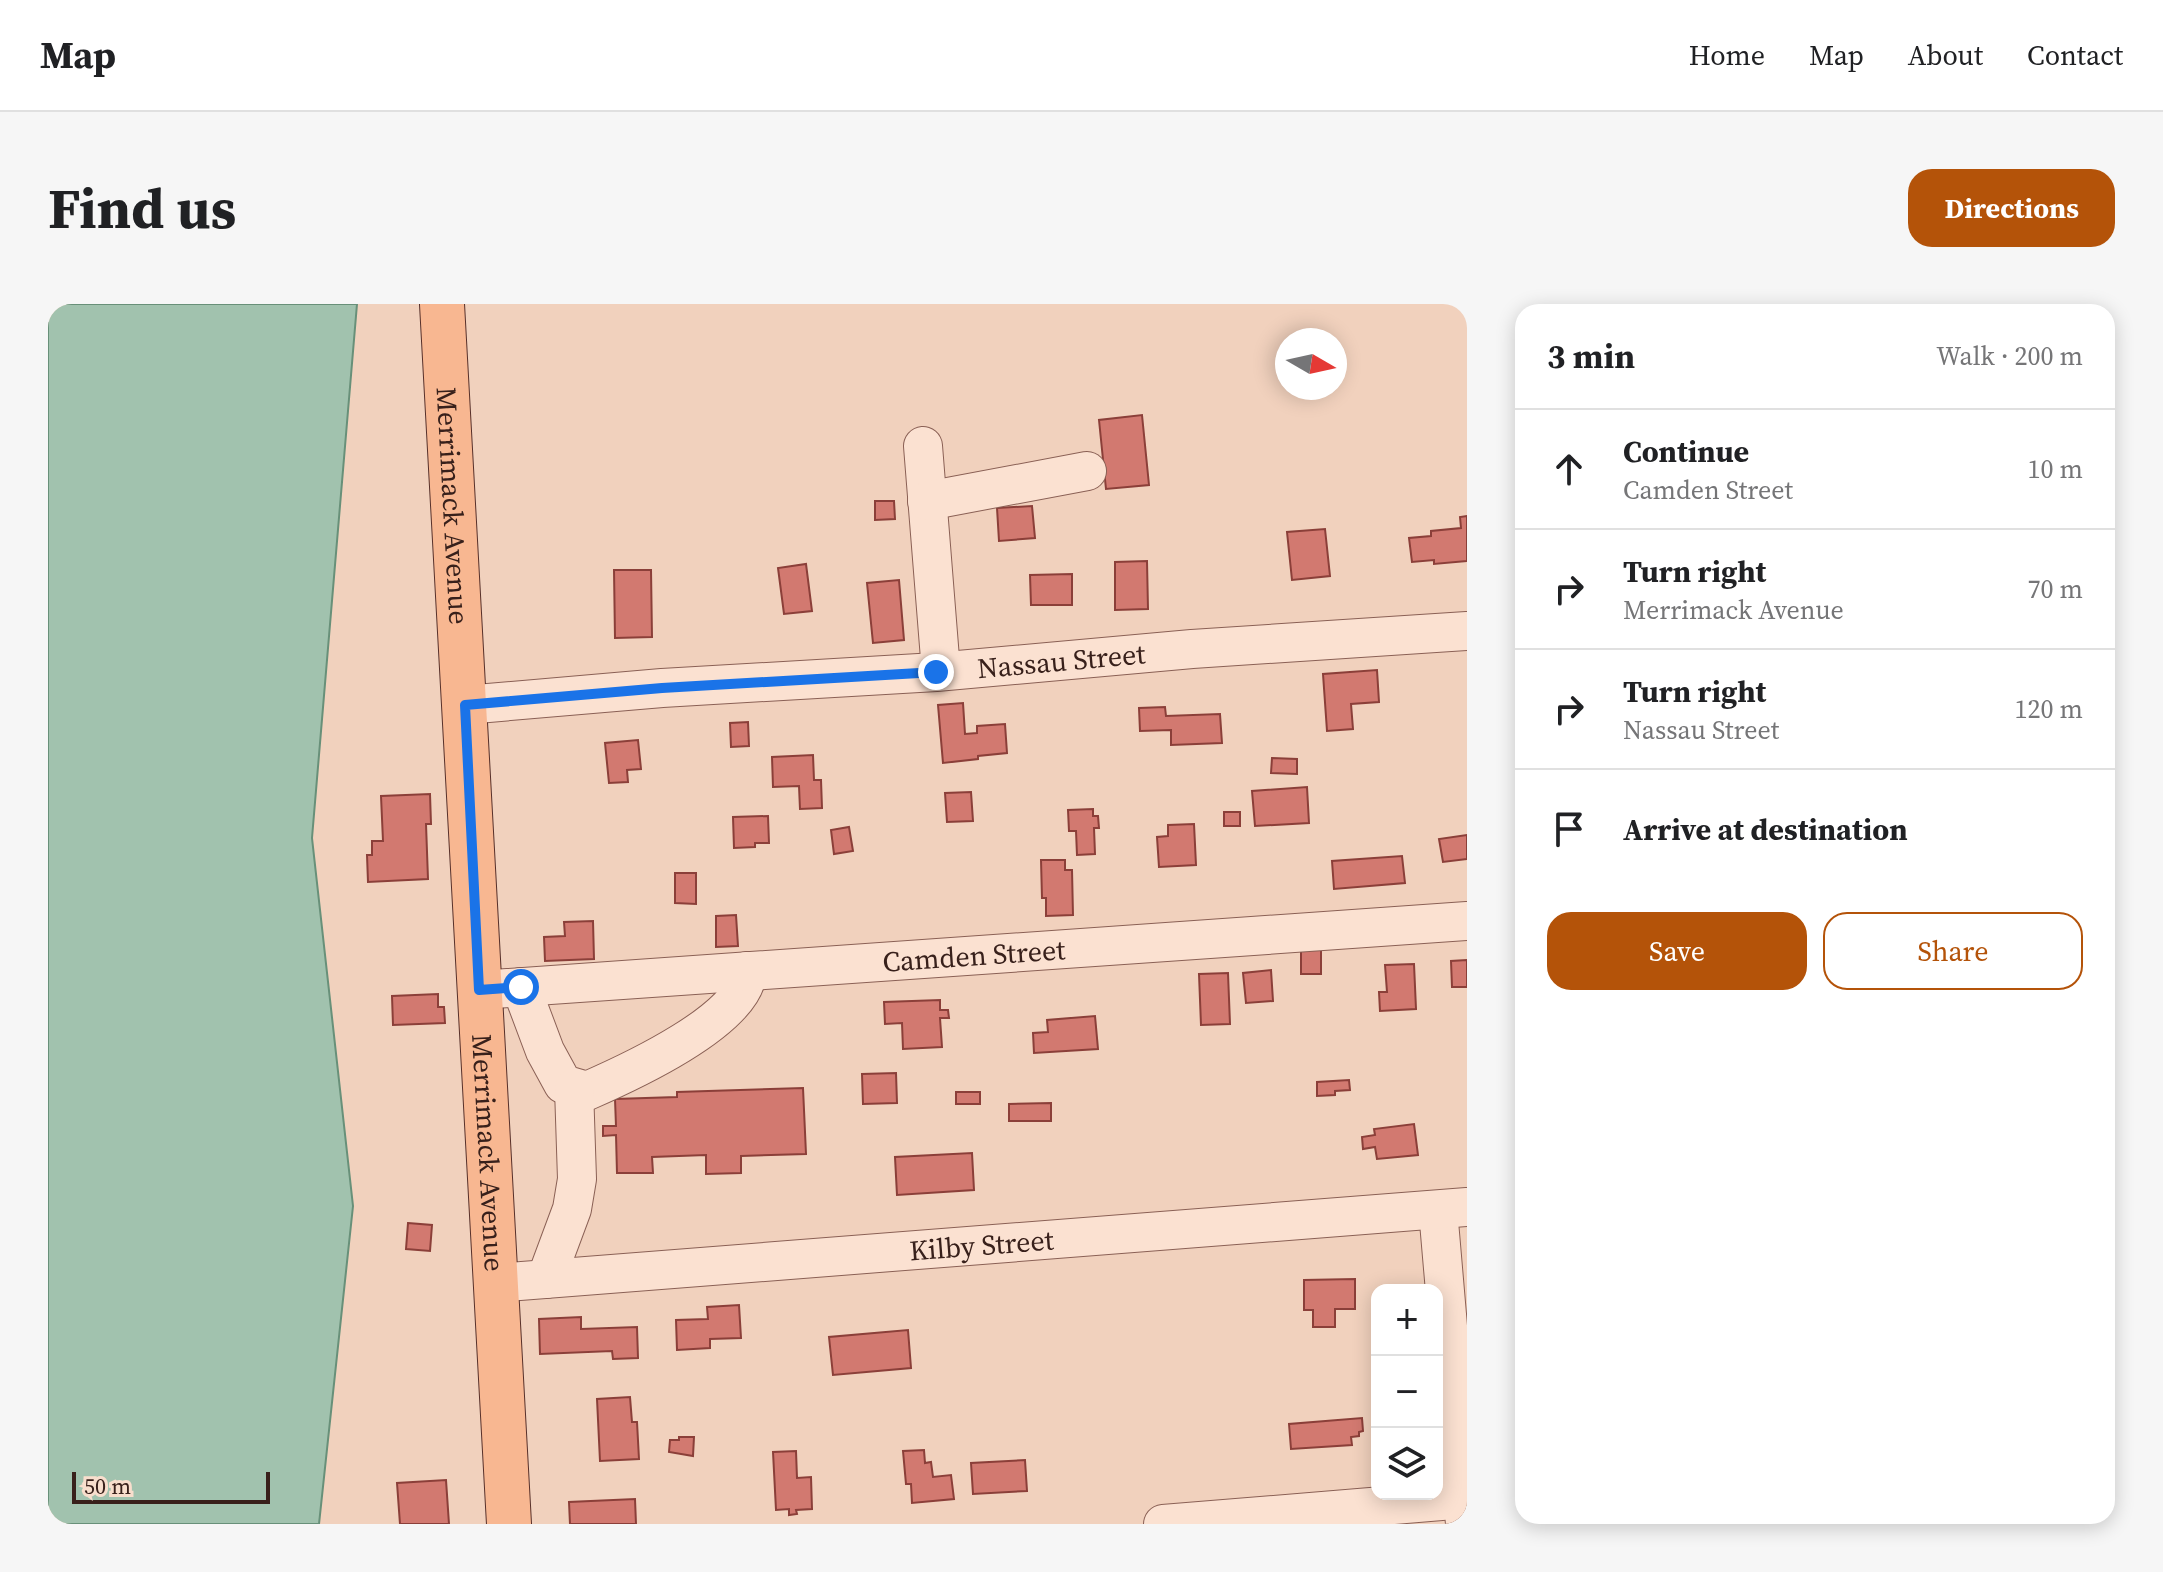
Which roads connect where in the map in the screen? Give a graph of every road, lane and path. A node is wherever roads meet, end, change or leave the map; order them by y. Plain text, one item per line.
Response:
1 (442, 304) edge
2 (923, 446) dead end
3 (1087, 471) dead end
4 (927, 501) junction
5 (1467, 631) edge
6 (941, 671) junction
7 (465, 705) junction
8 (1467, 921) edge
9 (747, 971) junction
10 (500, 988) junction
11 (574, 1088) junction
12 (1453, 1208) edge
13 (546, 1279) junction
14 (495, 1283) junction
15 (1465, 1508) edge
16 (509, 1524) edge
17 (1163, 1524) edge

1 - 7 main road, Merrimack Avenue
2 - 4 street
3 - 4 street
4 - 6 street
5 - 6 street, Nassau Street
6 - 7 street, Nassau Street
7 - 10 main road, Merrimack Avenue
8 - 9 street, Camden Street
9 - 10 street, Camden Street
9 - 11 street
10 - 11 street
10 - 14 main road, Merrimack Avenue
11 - 13 street
12 - 13 street, Kilby Street
12 - 15 street
13 - 14 street, Kilby Street
14 - 16 main road, Merrimack Avenue
15 - 17 street

